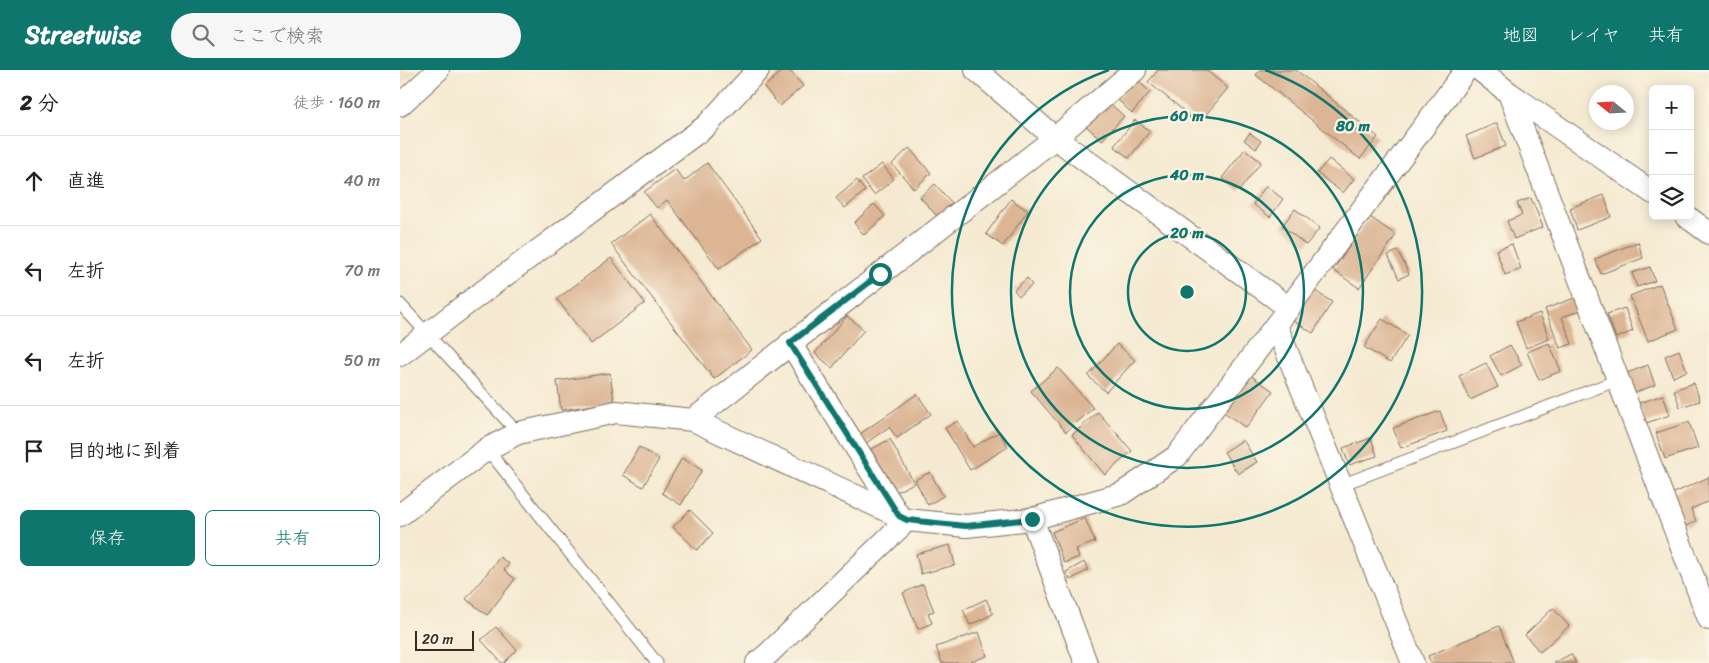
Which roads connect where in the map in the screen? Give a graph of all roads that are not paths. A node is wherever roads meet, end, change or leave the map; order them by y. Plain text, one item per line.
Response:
1 (438, 70) edge
2 (758, 70) edge
3 (976, 70) edge
4 (1135, 70) edge
5 (1466, 70) edge
6 (1480, 70) edge
7 (1510, 93) junction
8 (400, 105) edge
9 (1055, 138) junction
10 (1649, 190) edge
11 (1692, 220) edge
12 (1709, 232) edge
13 (400, 304) edge
14 (1282, 317) junction
15 (427, 334) junction
16 (790, 343) junction
17 (400, 356) edge
18 (1618, 380) junction
19 (693, 420) junction
20 (518, 434) junction
21 (487, 449) junction
22 (1341, 485) junction
23 (400, 515) edge
24 (903, 518) junction
25 (1032, 519) junction
26 (1709, 619) edge
27 (657, 663) edge
28 (757, 663) edge
29 (1086, 663) edge
30 (1413, 663) edge

1 - 8 street
2 - 15 street
3 - 9 street
4 - 9 street
5 - 14 street
6 - 7 street
7 - 10 street
7 - 18 street
9 - 14 street
9 - 16 street
11 - 12 street
13 - 15 lane
14 - 22 street
14 - 25 street
15 - 17 street
15 - 20 lane
16 - 19 street
16 - 24 street
18 - 22 lane
18 - 26 street
19 - 20 street
19 - 24 street
20 - 21 street
21 - 23 street
21 - 27 lane
22 - 30 street
24 - 25 street
24 - 28 street
25 - 29 street

